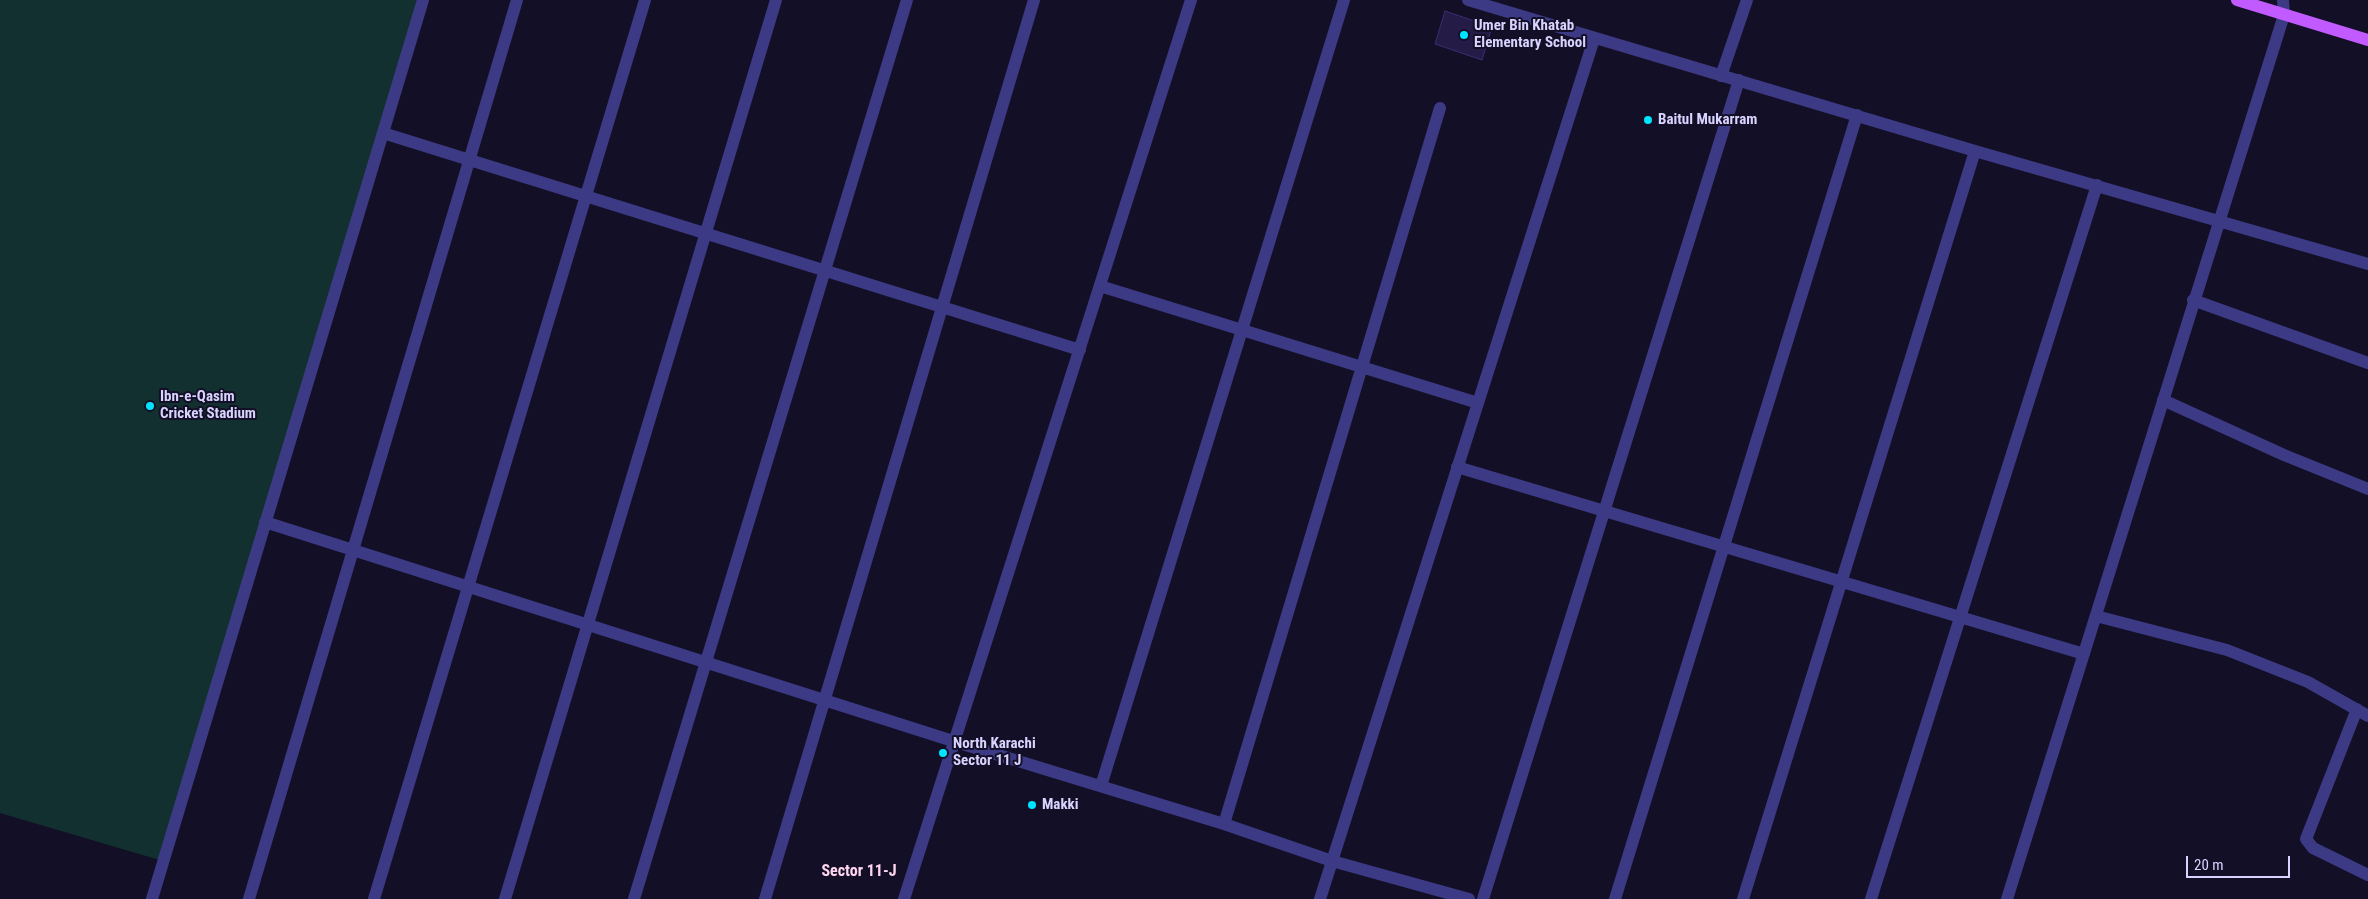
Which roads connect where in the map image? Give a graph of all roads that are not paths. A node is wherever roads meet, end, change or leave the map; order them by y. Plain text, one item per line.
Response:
1 (423, 0) edge
2 (517, 0) edge
3 (645, 0) edge
4 (776, 0) edge
5 (907, 0) edge
6 (1034, 0) edge
7 (1191, 0) edge
8 (1344, 0) edge
9 (1468, 0) edge
10 (1747, 0) edge
11 (2237, 0) edge
12 (2283, 0) edge
13 (2284, 15) junction
14 (1594, 38) junction
15 (2368, 40) edge
16 (1721, 76) junction
17 (1739, 80) junction
18 (1440, 108) dead end
19 (1857, 115) junction
20 (383, 133) junction
21 (1975, 151) junction
22 (470, 159) junction
23 (2097, 186) junction
24 (586, 196) junction
25 (2218, 219) junction
26 (705, 233) junction
27 (2368, 264) edge
28 (825, 270) junction
29 (1100, 286) junction
30 (2194, 300) junction
31 (942, 307) junction
32 (1242, 330) junction
33 (1080, 350) junction
34 (2368, 363) edge
35 (1362, 367) junction
36 (2162, 400) junction
37 (1478, 403) junction
38 (1457, 467) junction
39 (2368, 489) edge
40 (1604, 511) junction
41 (265, 522) junction
42 (1724, 546) junction
43 (353, 550) junction
44 (1842, 582) junction
45 (468, 587) junction
46 (2096, 616) junction
47 (1960, 617) junction
48 (587, 625) junction
49 (2084, 654) junction
50 (706, 663) junction
51 (825, 700) junction
52 (2363, 712) edge
53 (956, 742) junction
54 (1100, 786) junction
55 (1224, 824) junction
56 (1332, 861) junction
57 (2368, 874) edge
58 (152, 899) edge
59 (249, 899) edge
60 (374, 899) edge
61 (505, 899) edge
62 (634, 899) edge
63 (765, 899) edge
64 (904, 899) edge
65 (1320, 899) edge
66 (1469, 899) edge
67 (1483, 899) edge
68 (1616, 899) edge
69 (1743, 899) edge
70 (1871, 899) edge
71 (2007, 899) edge

1 - 20 street
2 - 22 street
3 - 24 street
4 - 26 street
5 - 28 street
6 - 31 street
7 - 29 street
8 - 32 street
9 - 14 street
10 - 16 street
11 - 13 main road
12 - 13 street
13 - 15 main road
13 - 25 street
14 - 16 street
14 - 37 street
16 - 17 street
17 - 19 street
17 - 40 street
18 - 35 street
19 - 21 street
19 - 42 street
20 - 22 street
20 - 41 street
21 - 23 street
21 - 44 street
22 - 24 street
22 - 43 street
23 - 25 street
23 - 47 street
24 - 26 street
24 - 45 street
25 - 27 street
25 - 30 street
26 - 28 street
26 - 48 street
28 - 31 street
28 - 50 street
29 - 32 street
29 - 33 street
30 - 34 street
30 - 36 street
31 - 33 street
31 - 51 street
32 - 35 street
32 - 54 street
33 - 53 street
35 - 37 street
35 - 55 street
36 - 39 street
36 - 46 street
37 - 38 street
38 - 40 street
38 - 56 street
40 - 42 street
40 - 67 street
41 - 43 street
41 - 58 street
42 - 44 street
42 - 68 street
43 - 45 street
43 - 59 street
44 - 47 street
44 - 69 street
45 - 48 street
45 - 60 street
46 - 49 street
46 - 52 street
47 - 49 street
47 - 70 street
48 - 50 street
48 - 61 street
49 - 71 street
50 - 51 street
50 - 62 street
51 - 53 street
51 - 63 street
52 - 57 street
53 - 54 street
53 - 64 street
54 - 55 street
55 - 56 street
56 - 65 street
56 - 66 street

